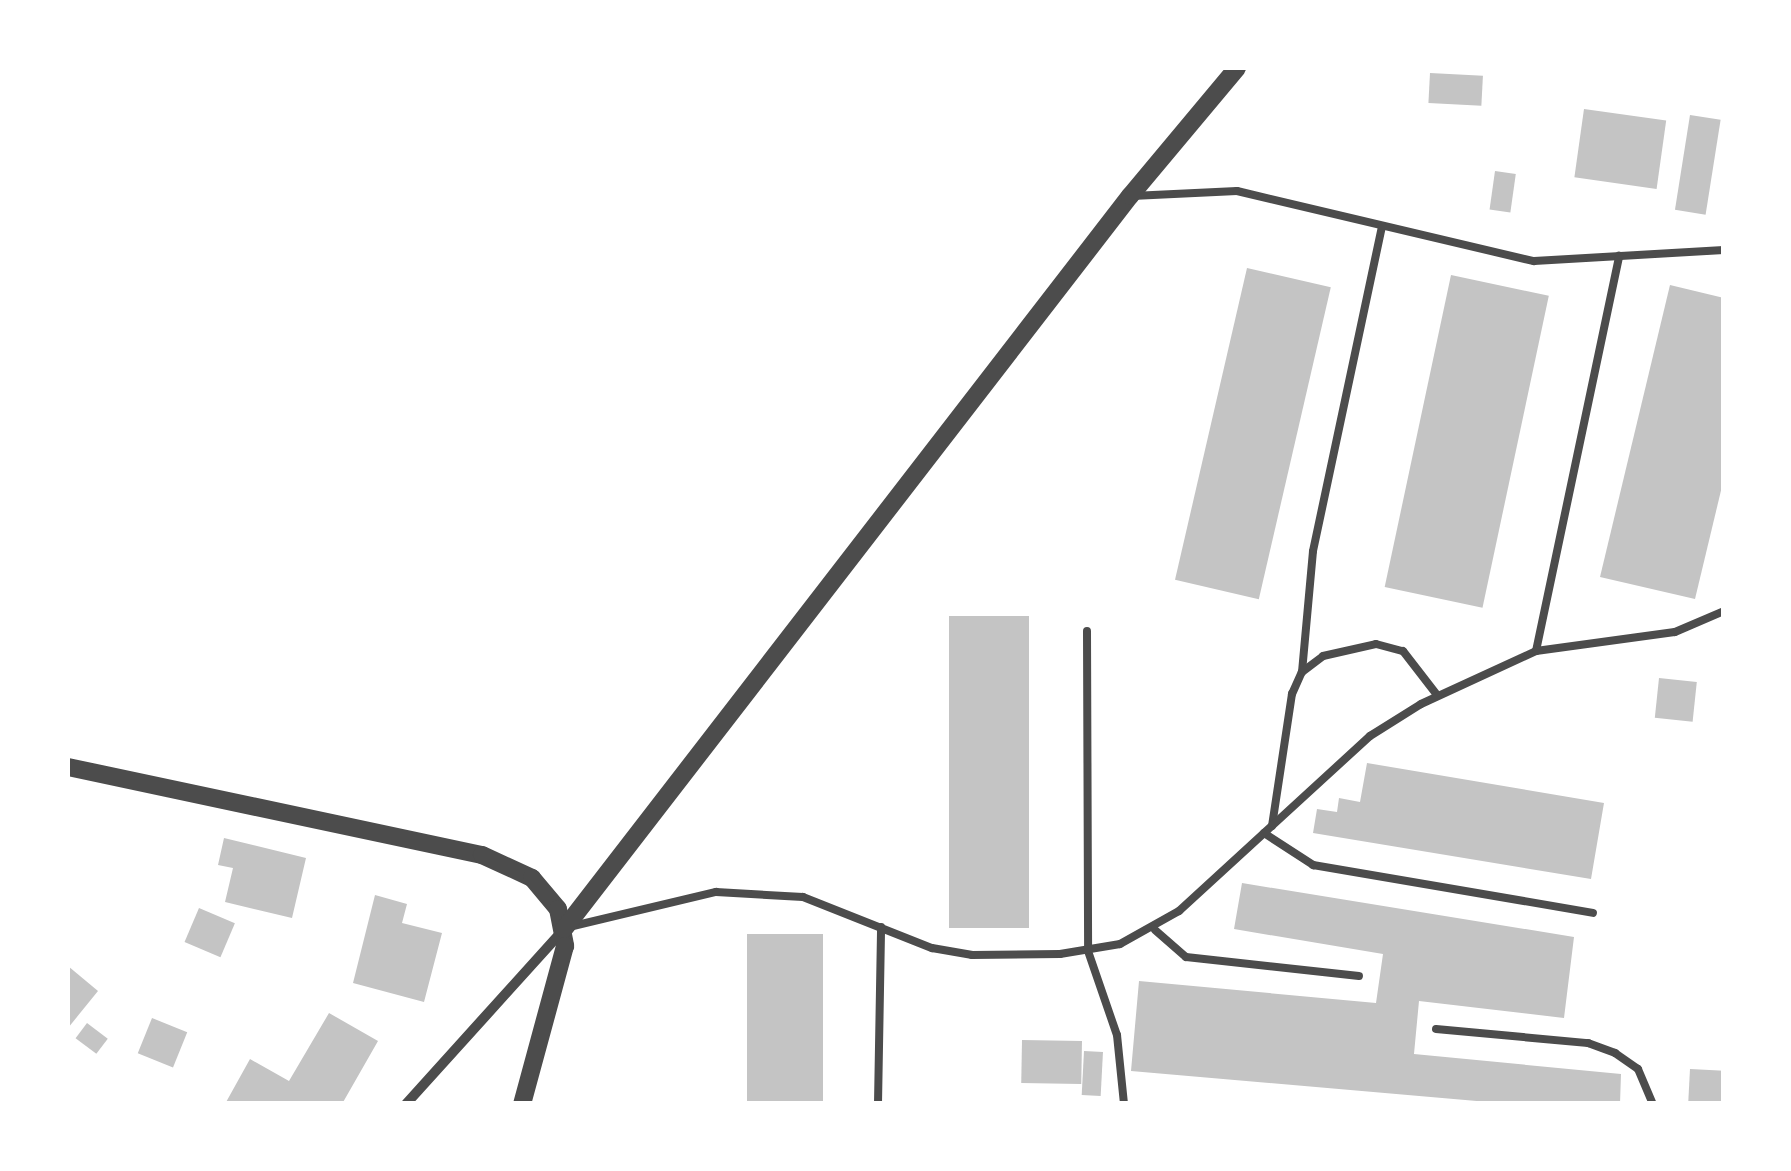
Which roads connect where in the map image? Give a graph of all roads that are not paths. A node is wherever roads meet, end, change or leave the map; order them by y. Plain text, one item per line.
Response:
1 (1237, 68) edge
2 (1130, 196) junction
3 (1382, 226) junction
4 (1724, 250) edge
5 (1619, 256) junction
6 (1724, 611) edge
7 (1087, 631) dead end
8 (1536, 651) junction
9 (1302, 672) junction
10 (1437, 695) junction
11 (68, 767) edge
12 (1268, 829) junction
13 (1593, 914) dead end
14 (881, 928) junction
15 (564, 929) junction
16 (1155, 930) junction
17 (1088, 950) junction
18 (1358, 976) dead end
19 (1436, 1029) dead end
20 (406, 1104) edge
21 (522, 1104) edge
22 (878, 1104) edge
23 (1124, 1104) edge
24 (1653, 1104) edge

1 - 2 street
2 - 3 lane
2 - 15 street
3 - 5 lane
3 - 9 lane
4 - 5 lane
5 - 8 lane
6 - 8 lane
7 - 17 lane
8 - 10 lane
9 - 10 lane
9 - 12 lane
10 - 12 lane
11 - 15 street
12 - 13 lane
12 - 16 lane
14 - 15 lane
14 - 17 lane
14 - 22 lane
15 - 20 street
15 - 21 street
16 - 17 lane
16 - 18 lane
17 - 23 lane
19 - 24 lane

